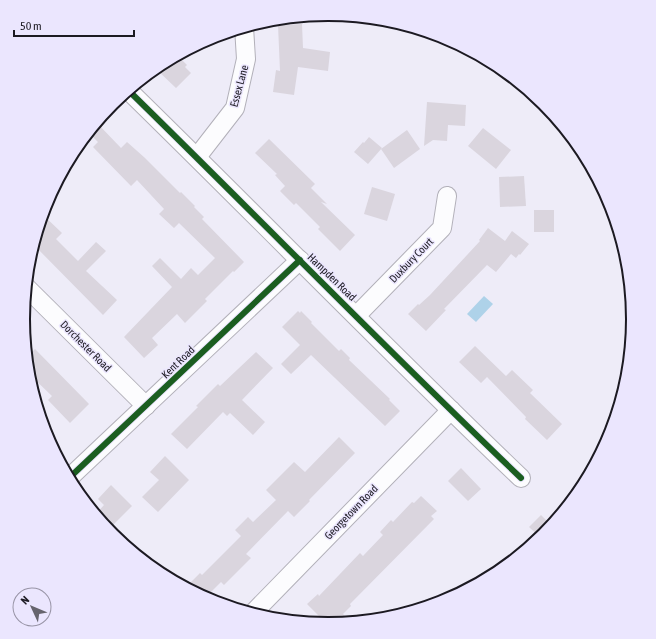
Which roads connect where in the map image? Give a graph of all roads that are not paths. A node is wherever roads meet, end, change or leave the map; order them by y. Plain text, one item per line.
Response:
1 (244, 33) edge
2 (132, 94) edge
3 (197, 157) junction
4 (447, 196) dead end
5 (300, 260) junction
6 (31, 292) edge
7 (357, 315) junction
8 (146, 406) junction
9 (451, 410) junction
10 (73, 475) edge
11 (521, 478) dead end
12 (257, 609) edge

1 - 3 street, Essex Lane
2 - 3 street, Hampden Road
3 - 5 street, Hampden Road
4 - 7 street, Duxbury Court
5 - 7 street, Hampden Road
5 - 8 street, Kent Road
6 - 8 street, Dorchester Road
7 - 9 street, Hampden Road
8 - 10 street, Kent Road
9 - 11 street, Hampden Road
9 - 12 street, Georgetown Road

